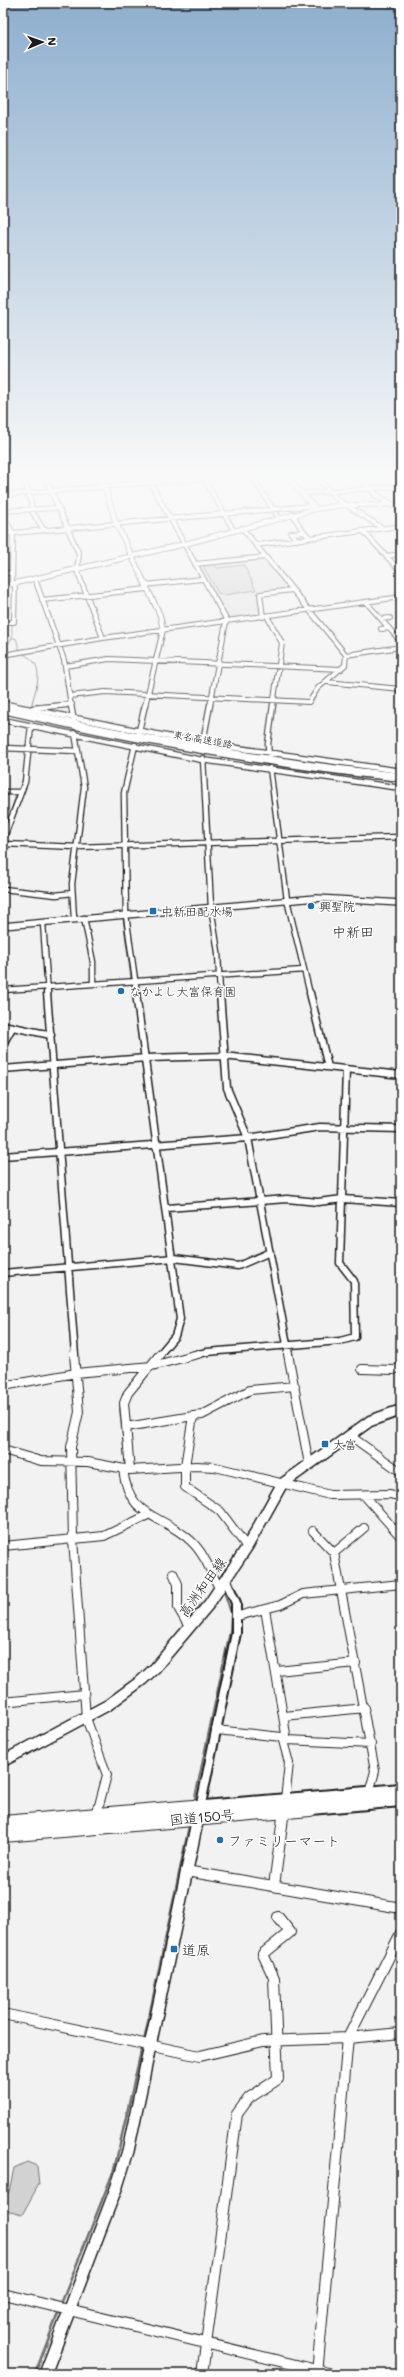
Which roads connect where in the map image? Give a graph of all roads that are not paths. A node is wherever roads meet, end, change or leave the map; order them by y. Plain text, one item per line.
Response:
1 (13, 586) edge
2 (37, 586) edge
3 (84, 586) edge
4 (154, 586) edge
5 (206, 586) edge
6 (289, 586) edge
7 (146, 587) junction
8 (292, 590) junction
9 (87, 594) junction
10 (401, 597) edge
11 (42, 600) junction
12 (366, 602) junction
13 (309, 610) junction
14 (265, 617) junction
15 (390, 618) dead end
16 (382, 619) junction
17 (3, 622) edge
18 (227, 622) junction
19 (389, 628) junction
20 (164, 630) junction
21 (381, 630) dead end
22 (103, 638) junction
23 (401, 642) edge
24 (60, 645) junction
25 (401, 647) edge
26 (3, 655) edge
27 (346, 655) junction
28 (156, 661) junction
29 (219, 664) junction
30 (65, 666) junction
31 (279, 666) junction
32 (341, 669) junction
33 (327, 682) junction
34 (401, 689) edge
35 (148, 694) junction
36 (70, 696) junction
37 (211, 697) junction
38 (274, 700) junction
39 (3, 703) edge
40 (72, 704) junction
41 (3, 709) edge
42 (28, 709) junction
43 (3, 714) edge
44 (3, 720) edge
45 (73, 721) junction
46 (31, 726) junction
47 (75, 734) junction
48 (138, 734) junction
49 (134, 746) junction
50 (202, 746) junction
51 (3, 748) edge
52 (28, 749) junction
53 (78, 751) junction
54 (269, 757) junction
55 (203, 759) junction
56 (270, 770) junction
57 (401, 771) edge
58 (401, 777) edge
59 (401, 782) edge
60 (401, 788) edge
61 (3, 792) edge
62 (20, 792) junction
63 (401, 837) edge
64 (279, 839) junction
65 (3, 840) edge
66 (208, 843) junction
67 (3, 844) edge
68 (126, 846) junction
69 (77, 847) junction
70 (3, 889) edge
71 (72, 893) junction
72 (287, 900) junction
73 (401, 903) edge
74 (212, 907) junction
75 (126, 915) junction
76 (84, 918) junction
77 (74, 919) junction
78 (43, 923) junction
79 (3, 926) edge
80 (304, 970) junction
81 (219, 976) junction
82 (135, 981) junction
83 (93, 984) junction
84 (47, 987) junction
85 (3, 990) edge
86 (3, 1025) edge
87 (12, 1028) junction
88 (51, 1034) junction
89 (3, 1044) edge
90 (222, 1056) junction
91 (146, 1058) junction
92 (53, 1065) junction
93 (328, 1067) junction
94 (3, 1069) edge
95 (346, 1069) junction
96 (401, 1075) edge
97 (344, 1127) junction
98 (401, 1129) edge
99 (248, 1138) junction
100 (158, 1144) junction
101 (59, 1152) junction
102 (3, 1156) edge
103 (343, 1199) junction
104 (260, 1201) junction
105 (401, 1203) edge
106 (167, 1208) junction
107 (270, 1252) junction
108 (174, 1258) junction
109 (68, 1268) junction
110 (3, 1273) edge
111 (288, 1345) junction
112 (152, 1366) junction
113 (401, 1367) edge
114 (362, 1369) dead end
115 (76, 1372) junction
116 (3, 1386) edge
117 (295, 1386) junction
118 (401, 1410) edge
119 (193, 1416) junction
120 (126, 1427) junction
121 (349, 1435) junction
122 (3, 1450) edge
123 (72, 1461) junction
124 (309, 1464) junction
125 (185, 1466) junction
126 (126, 1470) junction
127 (401, 1472) edge
128 (282, 1484) junction
129 (364, 1495) junction
130 (401, 1497) edge
131 (148, 1515) junction
132 (364, 1528) dead end
133 (313, 1531) dead end
134 (401, 1537) edge
135 (73, 1539) junction
136 (3, 1546) edge
137 (247, 1547) junction
138 (334, 1553) junction
139 (173, 1573) dead end
140 (226, 1580) junction
141 (401, 1584) edge
142 (219, 1588) junction
143 (341, 1590) junction
144 (265, 1609) junction
145 (238, 1616) junction
146 (189, 1627) junction
147 (356, 1663) junction
148 (277, 1670) junction
149 (84, 1694) junction
150 (3, 1702) edge
151 (364, 1708) junction
152 (284, 1716) junction
153 (86, 1718) junction
154 (216, 1730) junction
155 (285, 1739) junction
156 (372, 1744) junction
157 (3, 1761) edge
158 (401, 1790) edge
159 (369, 1793) junction
160 (401, 1800) edge
161 (285, 1804) junction
162 (201, 1812) junction
163 (96, 1816) junction
164 (3, 1824) edge
165 (3, 1834) edge
166 (186, 1871) junction
167 (274, 1886) junction
168 (401, 1908) edge
169 (278, 1917) dead end
170 (401, 1933) edge
171 (3, 2014) edge
172 (401, 2033) edge
173 (348, 2038) junction
174 (277, 2040) junction
175 (151, 2045) junction
176 (3, 2294) edge
177 (68, 2310) junction
178 (206, 2343) junction
179 (317, 2372) edge
180 (45, 2374) edge
181 (202, 2374) edge
182 (333, 2374) edge

1 - 17 street
2 - 11 street
3 - 9 street
4 - 7 street
5 - 18 street
6 - 8 street
7 - 9 street
7 - 20 street
8 - 13 street
8 - 14 street
9 - 11 street
9 - 22 street
10 - 12 street
11 - 24 street
12 - 13 street
12 - 16 street
13 - 14 street
13 - 27 street
14 - 18 street
14 - 31 street
15 - 16 street
16 - 19 street
18 - 20 street
18 - 29 street
19 - 21 street
19 - 23 street
20 - 22 street
20 - 28 street
22 - 24 street
24 - 26 street
24 - 30 street
25 - 27 street
27 - 32 street
28 - 29 street
28 - 30 street
28 - 35 street
29 - 31 street
29 - 37 street
30 - 36 street
31 - 32 street
31 - 38 street
32 - 33 street
33 - 34 street
33 - 38 street
35 - 36 street
35 - 37 street
35 - 48 street
36 - 40 street
37 - 38 street
37 - 50 street
38 - 54 street
39 - 42 street
40 - 42 street
40 - 45 street
41 - 58 highway, 東名高速道路
42 - 45 street
43 - 59 highway, 東名高速道路
44 - 46 street
45 - 48 street
46 - 47 street
46 - 52 street
47 - 49 street
47 - 53 street
48 - 50 street
49 - 55 street
49 - 68 street
50 - 54 street
51 - 52 street
52 - 53 street
52 - 62 street
53 - 69 street
54 - 57 street
55 - 56 street
55 - 66 street
56 - 60 street
56 - 64 street
61 - 62 street
62 - 65 street
63 - 64 street
64 - 66 street
64 - 72 street
66 - 68 street
66 - 74 street
67 - 69 street
68 - 69 street
68 - 75 street
69 - 71 street
70 - 71 street
71 - 77 street
72 - 73 street
72 - 74 street
72 - 80 street
74 - 75 street
74 - 81 street
75 - 76 street
75 - 82 street
76 - 77 street
76 - 83 street
77 - 78 street
78 - 79 street
78 - 84 street
80 - 81 street
80 - 93 street
81 - 82 street
81 - 90 street
82 - 83 street
82 - 91 street
83 - 84 street
84 - 85 street
84 - 88 street
86 - 87 street
87 - 88 street
87 - 89 street
88 - 92 street
90 - 91 street
90 - 93 street
90 - 99 street
91 - 92 street
91 - 100 street
92 - 94 street
92 - 101 street
93 - 95 street
95 - 96 street
95 - 97 street
97 - 98 street
97 - 99 street
97 - 103 street
99 - 100 street
99 - 104 street
100 - 101 street
100 - 106 street
101 - 102 street
101 - 109 street
103 - 104 street
103 - 105 street
103 - 111 street
104 - 106 street
104 - 107 street
106 - 108 street
107 - 108 street
107 - 111 street
108 - 109 street
108 - 112 street
109 - 110 street
109 - 115 street
111 - 112 street
111 - 117 street
112 - 115 street
112 - 120 street
113 - 114 street
115 - 116 street
115 - 123 street
117 - 119 street
117 - 124 street
118 - 121 main road, 高洲和田線
119 - 120 street
119 - 125 street
120 - 126 street
121 - 124 main road, 高洲和田線
121 - 127 street
122 - 123 street
123 - 126 street
123 - 135 street
124 - 128 main road, 高洲和田線
125 - 126 street
125 - 128 street
125 - 137 street
126 - 131 street
128 - 129 street
128 - 137 main road, 高洲和田線
129 - 130 street
129 - 134 street
131 - 135 street
131 - 142 street
132 - 138 street
133 - 138 street
135 - 136 street
135 - 149 street
137 - 140 main road, 高洲和田線
138 - 143 street
139 - 146 street
140 - 142 main road, 高洲和田線
140 - 145 street
141 - 143 street
142 - 146 main road, 高洲和田線
143 - 144 street
143 - 147 street
144 - 145 street
144 - 148 street
145 - 154 street
146 - 153 main road, 高洲和田線
147 - 148 street
147 - 151 street
148 - 152 street
149 - 150 street
149 - 153 street
151 - 152 street
151 - 156 street
152 - 155 street
153 - 157 main road, 高洲和田線
153 - 163 street
154 - 155 street
154 - 162 street
155 - 156 street
155 - 161 street
156 - 159 street
158 - 159 highway, 国道150号
159 - 161 highway, 国道150号
160 - 161 highway, 国道150号
161 - 162 highway, 国道150号
161 - 167 street
162 - 163 highway, 国道150号
162 - 165 highway, 国道150号
162 - 166 street
163 - 164 highway, 国道150号
166 - 167 street
166 - 175 street
167 - 168 street
169 - 174 street
170 - 173 street
171 - 175 street
172 - 173 street
173 - 174 street
173 - 179 street
174 - 175 street
174 - 178 street
175 - 177 street
176 - 177 street
177 - 178 street
177 - 180 street
178 - 179 street
178 - 181 street
179 - 182 street

